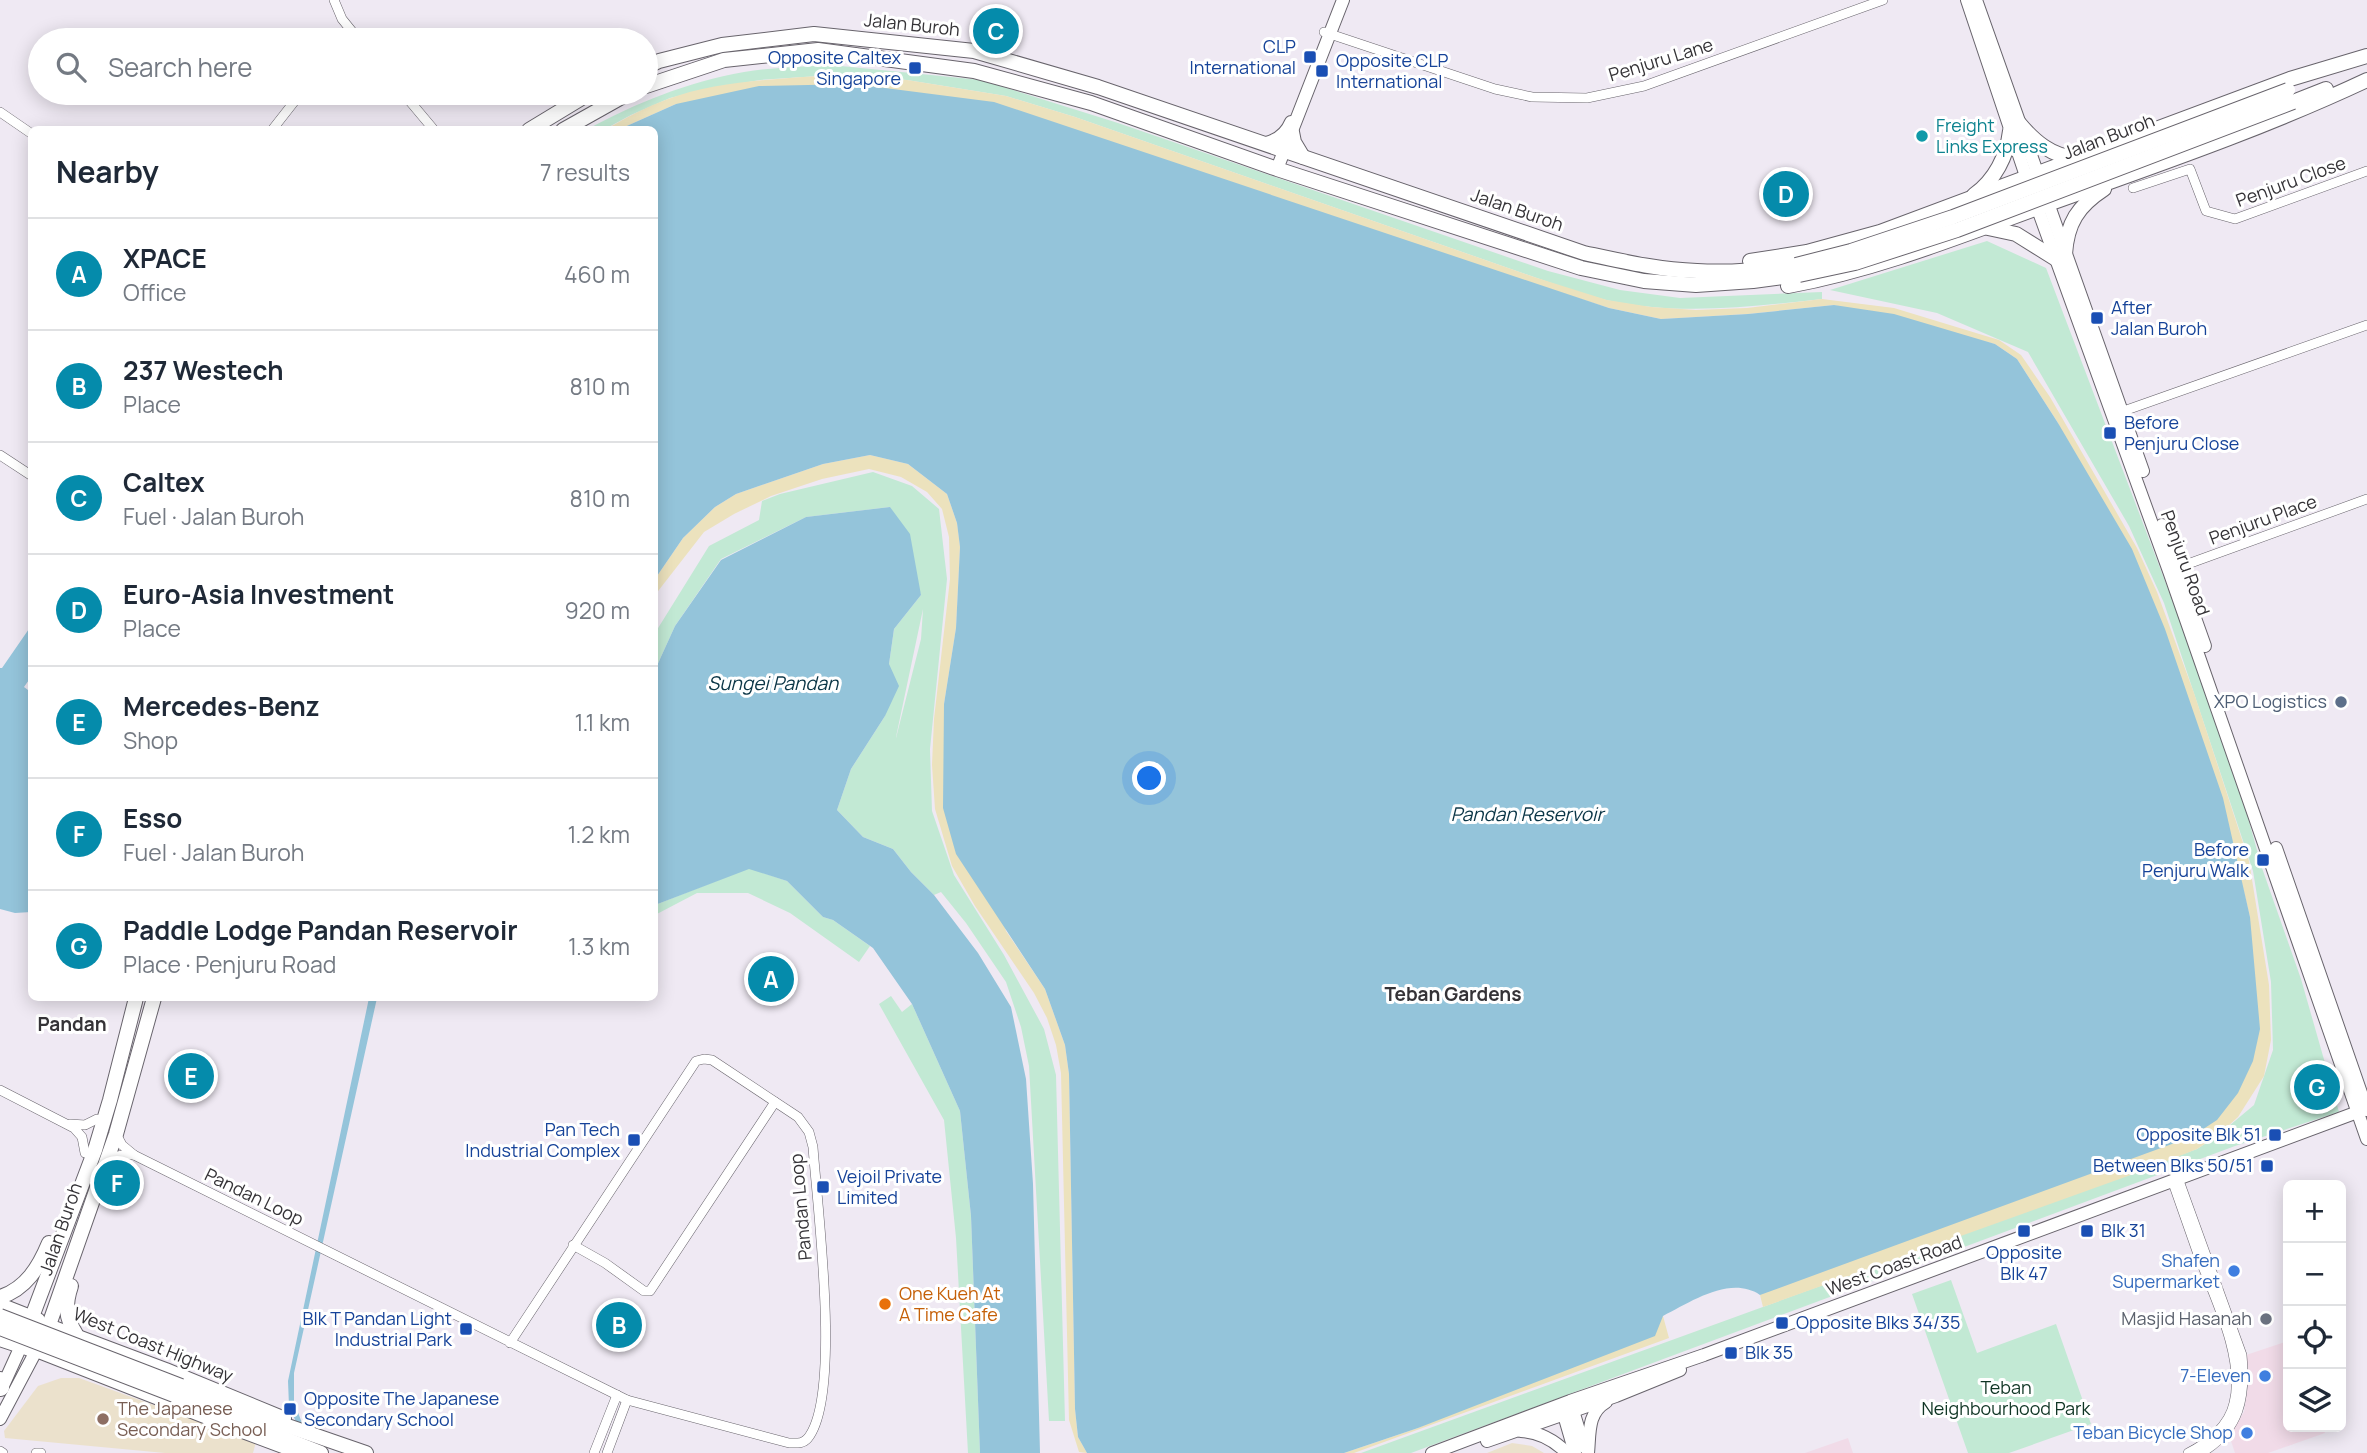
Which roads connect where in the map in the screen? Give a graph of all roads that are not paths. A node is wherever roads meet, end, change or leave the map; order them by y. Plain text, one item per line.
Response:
1 (334, 0) edge
2 (1335, 0) edge
3 (1343, 0) edge
4 (1883, 0) edge
5 (1967, 0) edge
6 (1976, 0) edge
7 (349, 28) edge
8 (1326, 33) junction
9 (2367, 57) edge
10 (658, 61) edge
11 (2367, 74) edge
12 (2367, 80) edge
13 (658, 82) edge
14 (2290, 96) junction
15 (292, 105) edge
16 (413, 105) edge
17 (570, 105) edge
18 (608, 105) edge
19 (0, 112) edge
20 (275, 126) edge
21 (431, 126) edge
22 (536, 126) edge
23 (570, 126) edge
24 (2015, 127) junction
25 (28, 131) edge
26 (1292, 132) junction
27 (1266, 143) junction
28 (1285, 151) junction
29 (1303, 157) junction
30 (2082, 158) junction
31 (1277, 169) junction
32 (2367, 171) edge
33 (2032, 177) junction
34 (2120, 179) junction
35 (2133, 188) dead end
36 (1967, 200) junction
37 (2043, 206) junction
38 (1986, 228) junction
39 (2061, 256) junction
40 (1644, 265) junction
41 (1797, 270) junction
42 (1644, 281) junction
43 (2367, 325) edge
44 (2118, 413) junction
45 (0, 454) edge
46 (28, 471) edge
47 (2367, 499) edge
48 (2173, 569) junction
49 (135, 1001) edge
50 (153, 1001) edge
51 (0, 1090) edge
52 (110, 1100) junction
53 (775, 1102) junction
54 (2364, 1113) edge
55 (97, 1119) junction
56 (69, 1124) junction
57 (116, 1134) junction
58 (2367, 1139) edge
59 (85, 1153) junction
60 (134, 1155) junction
61 (104, 1167) junction
62 (2176, 1183) junction
63 (83, 1224) junction
64 (573, 1245) junction
65 (0, 1297) edge
66 (0, 1306) edge
67 (0, 1316) edge
68 (31, 1317) junction
69 (49, 1325) junction
70 (0, 1328) edge
71 (76, 1334) junction
72 (0, 1339) edge
73 (510, 1343) junction
74 (21, 1346) junction
75 (36, 1352) junction
76 (73, 1367) junction
77 (24, 1377) junction
78 (1, 1387) edge
79 (178, 1390) junction
80 (1616, 1396) junction
81 (622, 1398) junction
82 (1567, 1407) junction
83 (0, 1419) edge
84 (1518, 1431) junction
85 (316, 1453) edge
86 (321, 1453) edge
87 (368, 1453) edge
88 (594, 1453) edge
89 (607, 1453) edge
90 (1432, 1453) edge
91 (1455, 1453) edge
92 (1567, 1453) edge
93 (1575, 1453) edge
94 (1587, 1453) edge
95 (2188, 1453) edge
96 (2201, 1453) edge

1 - 7 street
2 - 8 main road
3 - 8 main road
4 - 8 street, Penjuru Lane
5 - 24 main road, Penjuru Road
6 - 24 main road, Penjuru Road
8 - 26 main road
8 - 27 main road
9 - 14 highway, Jalan Buroh
9 - 30 highway
10 - 27 highway, Jalan Buroh
11 - 14 highway, Jalan Buroh
12 - 34 highway
13 - 31 highway, Jalan Buroh
14 - 41 highway, Jalan Buroh, bridge
15 - 20 street
16 - 21 street
17 - 22 highway
18 - 23 highway
19 - 25 street
24 - 30 highway
24 - 33 main road, Penjuru Road
24 - 36 highway
26 - 28 main road
26 - 29 highway
27 - 28 highway, Jalan Buroh
28 - 29 highway, Jalan Buroh
28 - 31 main road
29 - 40 highway, Jalan Buroh
30 - 33 highway
31 - 42 highway, Jalan Buroh
32 - 35 street, Penjuru Close
33 - 36 highway
33 - 37 main road, Penjuru Road
34 - 37 highway
34 - 39 highway
36 - 40 highway
37 - 38 highway
37 - 39 main road, Penjuru Road
38 - 39 highway
38 - 42 highway
39 - 44 main road, Penjuru Road
40 - 41 highway, Jalan Buroh
41 - 42 highway, Jalan Buroh
43 - 44 street
44 - 48 main road, Penjuru Road
45 - 46 street
47 - 48 street, Penjuru Place
48 - 54 main road, Penjuru Road
49 - 52 highway, Jalan Buroh
50 - 57 highway, Jalan Buroh
51 - 56 street
52 - 55 highway
52 - 68 highway, Jalan Buroh
53 - 64 street, Pandan Loop
53 - 64 street
53 - 81 street, Pandan Loop
54 - 58 main road, Penjuru Road
54 - 62 main road, West Coast Road
55 - 56 street
55 - 59 highway
56 - 59 street
57 - 60 street, Pandan Loop
57 - 61 highway, Jalan Buroh
59 - 65 highway
60 - 61 street
60 - 73 street, Pandan Loop
61 - 63 highway, Jalan Buroh
62 - 80 main road, West Coast Road
62 - 82 main road, West Coast Road
62 - 95 street
62 - 96 street
63 - 69 highway, Jalan Buroh
63 - 71 highway
64 - 73 street, Pandan Loop
66 - 68 highway, West Coast Highway
67 - 79 highway, bridge
68 - 69 highway, West Coast Highway
68 - 74 highway, Jalan Buroh
69 - 71 main road, West Coast Highway
69 - 75 highway, Jalan Buroh
70 - 79 highway, bridge
71 - 87 main road, West Coast Highway
72 - 74 highway
73 - 81 street, Pandan Loop
74 - 75 highway
74 - 78 main road
75 - 76 main road
75 - 77 main road
76 - 77 main road
76 - 85 main road
77 - 83 main road
79 - 86 highway
79 - 87 highway
80 - 82 main road, West Coast Road
80 - 94 main road
81 - 88 street
81 - 89 street
82 - 84 main road, West Coast Road
82 - 90 main road, West Coast Road
82 - 93 main road
82 - 94 main road
84 - 91 main road, West Coast Road
84 - 92 main road

